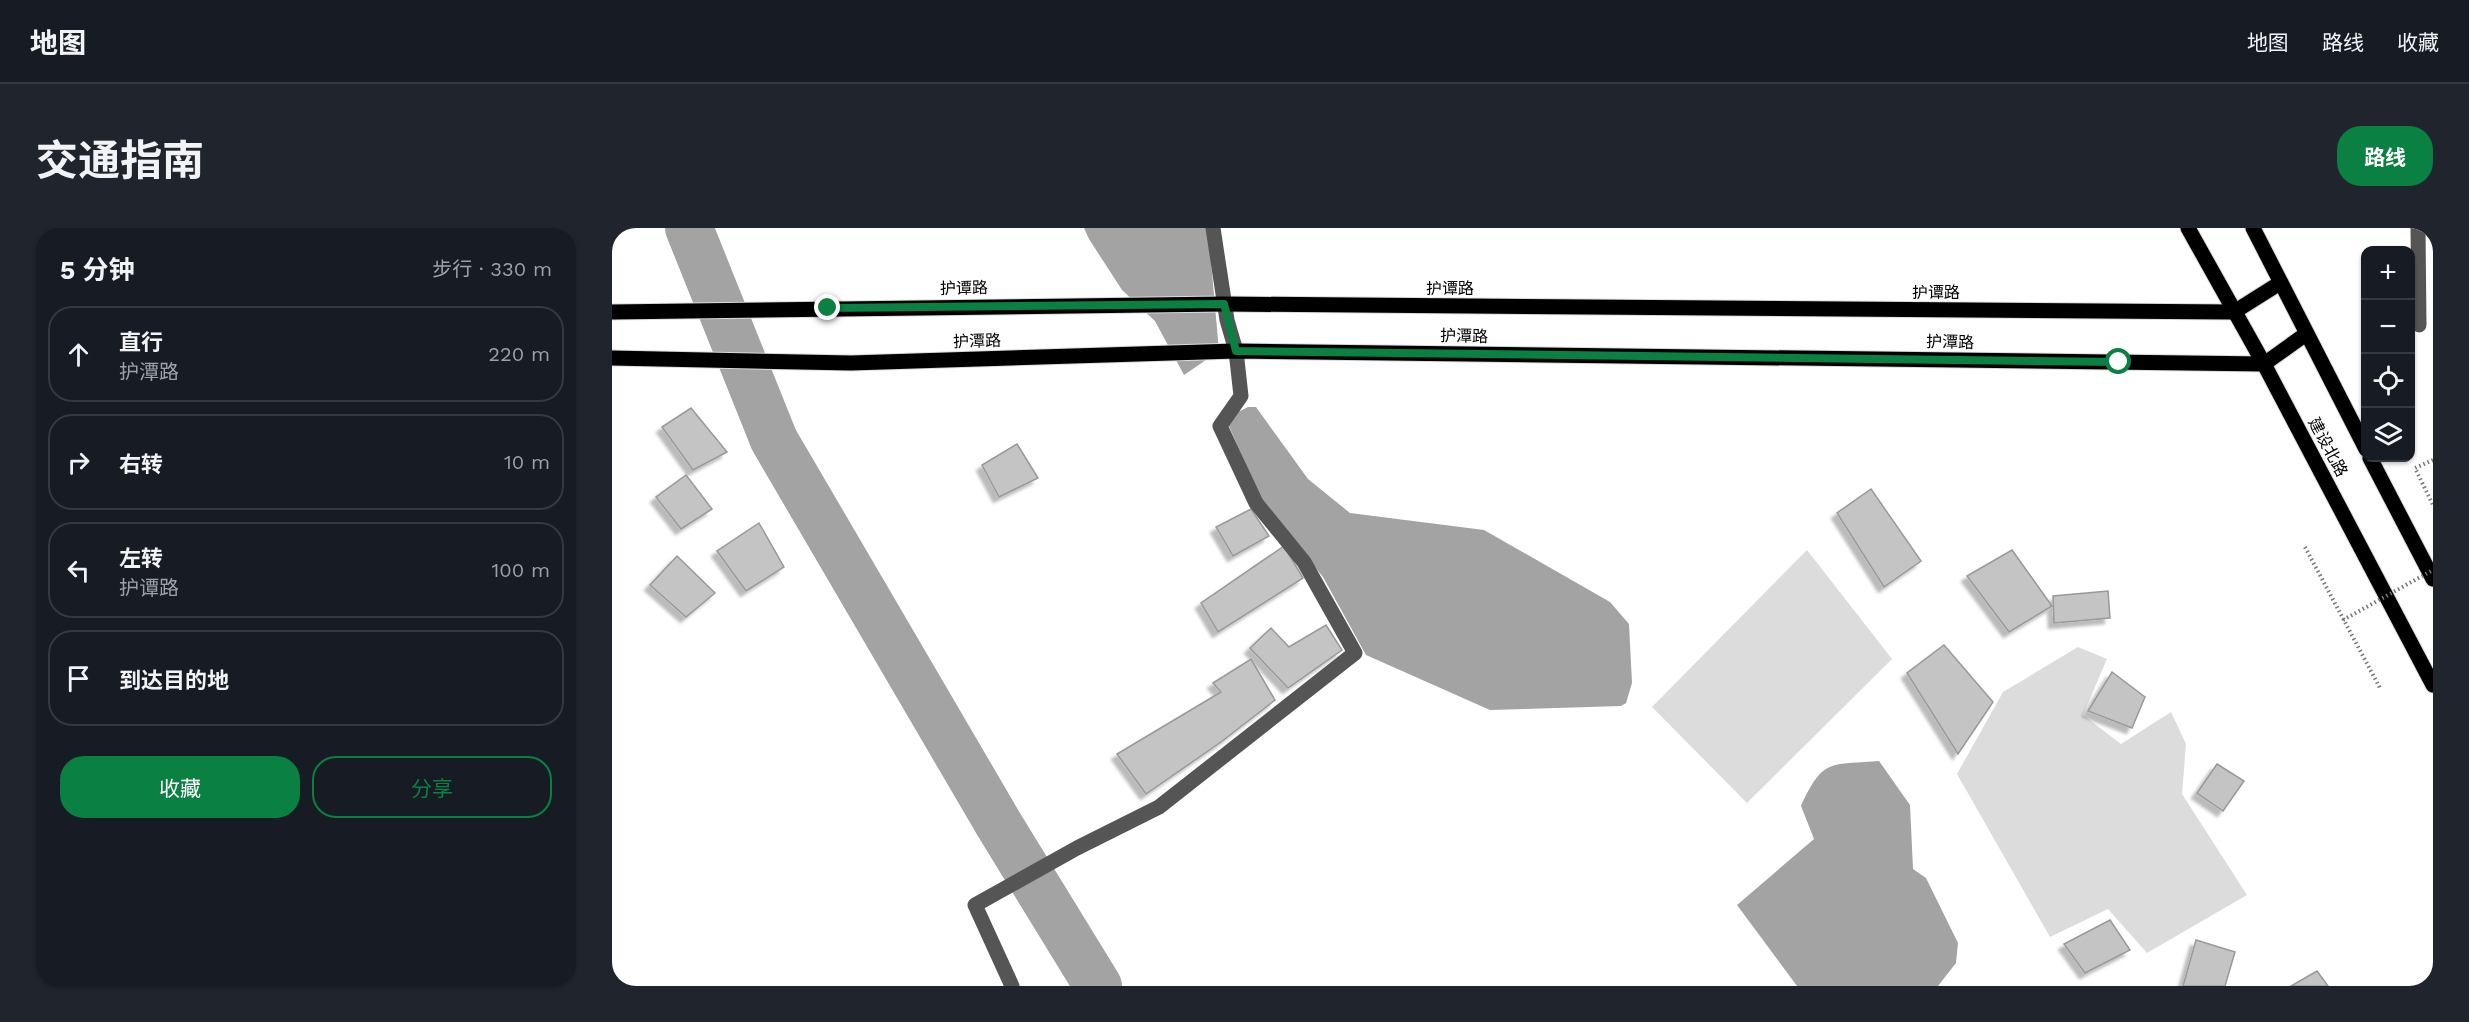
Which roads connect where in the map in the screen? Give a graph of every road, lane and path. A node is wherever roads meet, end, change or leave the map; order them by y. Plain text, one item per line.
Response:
1 (1213, 228) edge
2 (2188, 228) edge
3 (2253, 228) edge
4 (2418, 228) edge
5 (2280, 283) junction
6 (1224, 304) junction
7 (612, 312) edge
8 (2234, 312) junction
9 (2419, 325) dead end
10 (2306, 334) junction
11 (1236, 351) junction
12 (612, 358) edge
13 (2264, 364) junction
14 (2361, 439) edge
15 (2433, 459) edge
16 (2372, 462) edge
17 (2433, 505) edge
18 (2305, 547) dead end
19 (2433, 570) edge
20 (2433, 579) edge
21 (2343, 620) junction
22 (2433, 685) edge
23 (2380, 688) dead end
24 (1012, 986) edge

1 - 6 street
2 - 8 main road, 建设北路
3 - 5 main road, 建设北路
4 - 9 street
5 - 8 main road
5 - 10 main road, 建设北路
6 - 7 main road, 护谭路
6 - 8 main road, 护谭路
6 - 11 street
8 - 13 main road, 建设北路
10 - 13 main road
10 - 14 main road, 建设北路
11 - 12 main road, 护潭路
11 - 13 main road, 护潭路
11 - 24 street
13 - 22 main road, 建设北路
15 - 17 path
16 - 20 main road, 建设北路
18 - 21 path
19 - 21 path, bridge
21 - 23 path

